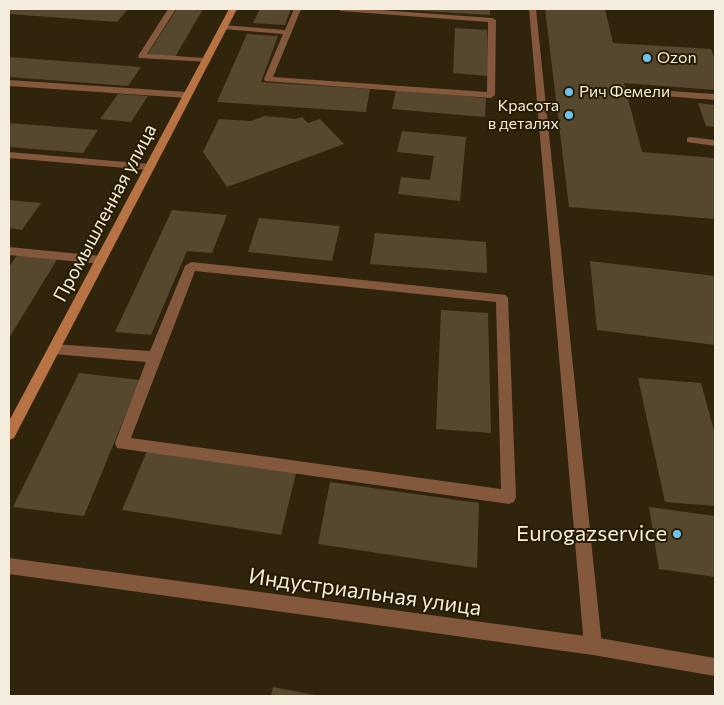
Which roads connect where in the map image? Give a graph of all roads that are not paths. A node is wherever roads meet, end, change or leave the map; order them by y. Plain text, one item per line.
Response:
1 (172, 9) edge
2 (233, 9) edge
3 (297, 9) edge
4 (341, 9) edge
5 (532, 9) edge
6 (223, 27) junction
7 (286, 32) junction
8 (206, 60) junction
9 (9, 83) edge
10 (654, 92) dead end
11 (187, 95) junction
12 (715, 97) edge
13 (690, 140) dead end
14 (715, 142) edge
15 (9, 155) edge
16 (150, 167) junction
17 (9, 251) edge
18 (101, 260) junction
19 (54, 349) junction
20 (154, 357) junction
21 (9, 434) edge
22 (9, 566) edge
23 (593, 646) junction
24 (715, 667) edge

1 - 8 street
2 - 6 street, Промышленная улица
3 - 7 street
4 - 7 street
5 - 23 street
6 - 7 street
6 - 8 street, Промышленная улица
8 - 11 street, Промышленная улица
9 - 11 street
10 - 12 street
11 - 16 street, Промышленная улица
13 - 14 street
15 - 16 street
16 - 18 street, Промышленная улица
17 - 18 street
18 - 19 street, Промышленная улица
19 - 20 street
19 - 21 street, Промышленная улица
20 - 20 street
22 - 23 street, Индустриальная улица
23 - 24 street, Индустриальная улица

